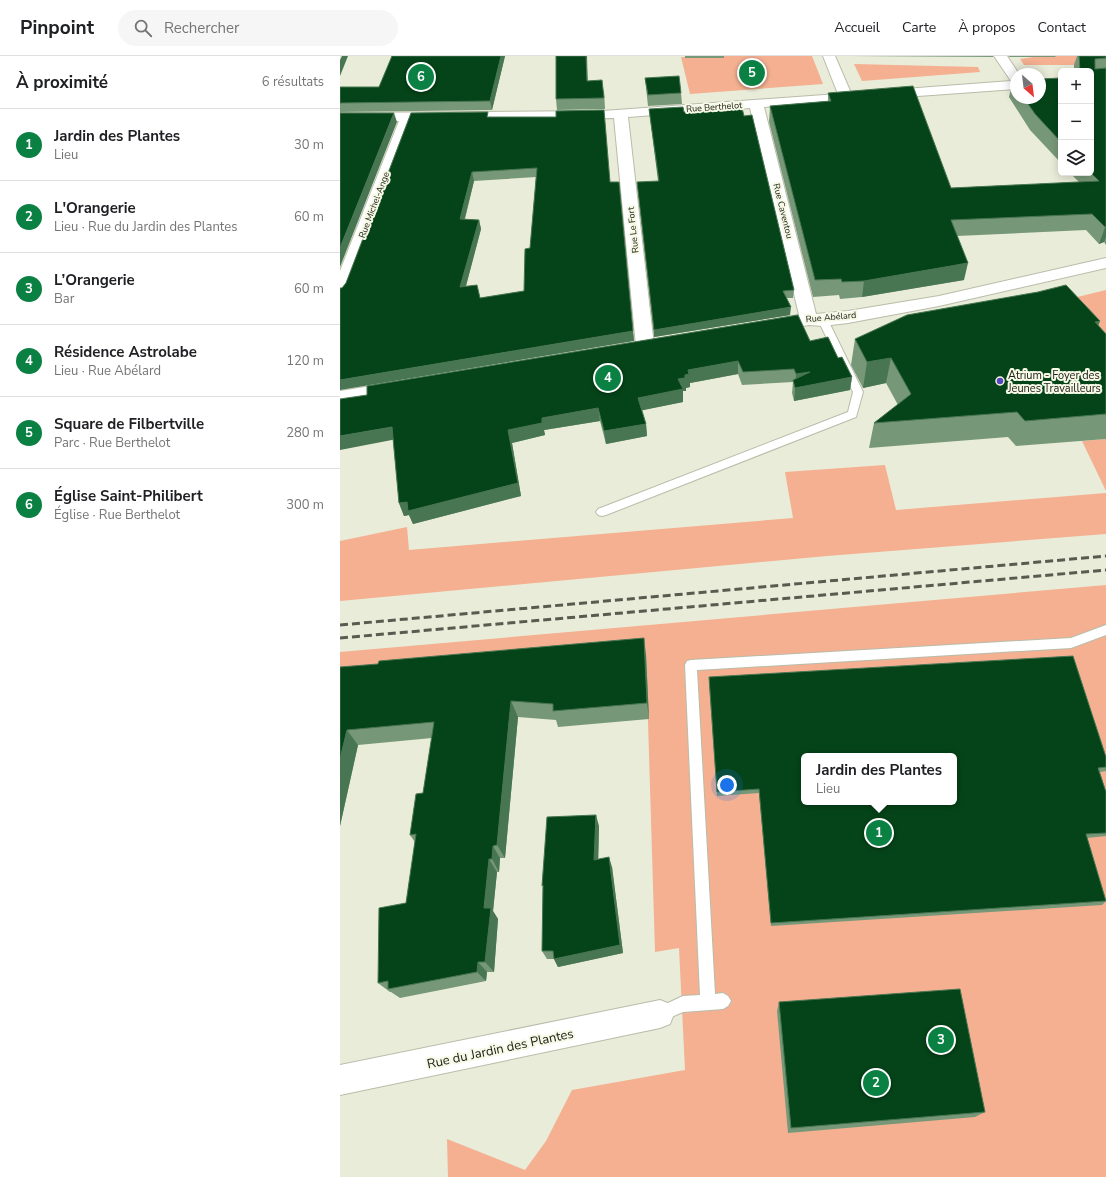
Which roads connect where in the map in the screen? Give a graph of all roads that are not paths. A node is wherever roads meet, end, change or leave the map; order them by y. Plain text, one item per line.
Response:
1 (830, 56) edge
2 (1000, 56) edge
3 (1010, 70) edge
4 (1010, 85) edge
5 (846, 98) junction
6 (756, 104) junction
7 (621, 114) junction
8 (340, 117) edge
9 (407, 117) junction
10 (1104, 266) edge
11 (340, 292) edge
12 (816, 319) junction
13 (755, 328) edge
14 (645, 346) edge
15 (411, 385) edge
16 (340, 397) edge
17 (602, 512) dead end
18 (1106, 630) edge
19 (660, 1014) joint
20 (340, 1080) edge

1 - 5 street
2 - 3 street
4 - 5 street, Rue Berthelot
5 - 6 street, Rue Berthelot
6 - 7 street, Rue Berthelot
6 - 12 street, Rue Caventou
7 - 9 street, Rue Berthelot
7 - 14 street, Rue Le Fort
8 - 9 street, Rue Berthelot
9 - 11 street, Rue Michel-Ange
10 - 12 street, Rue Abélard
12 - 13 street, Rue Abélard
12 - 17 lane
15 - 16 street
18 - 19 lane
19 - 20 street, Rue du Jardin des Plantes

